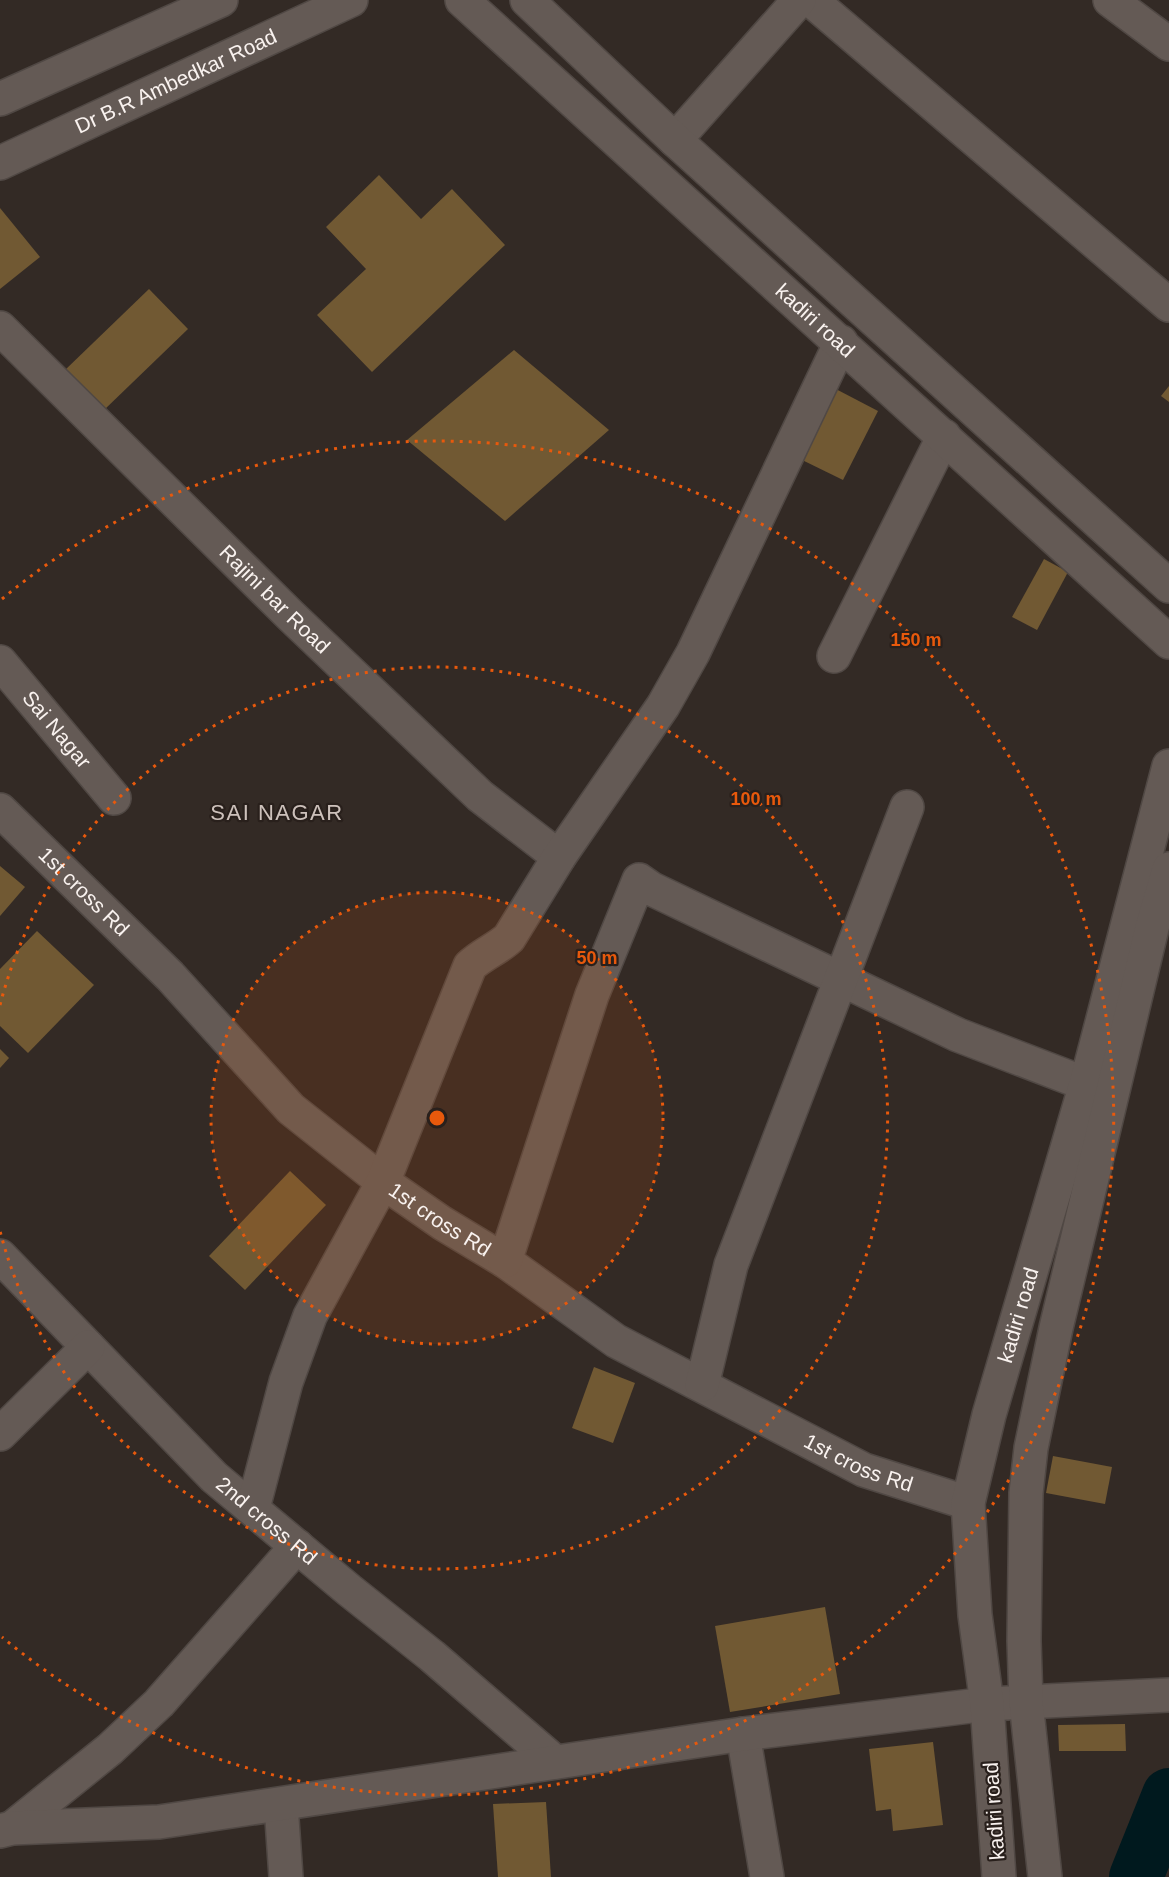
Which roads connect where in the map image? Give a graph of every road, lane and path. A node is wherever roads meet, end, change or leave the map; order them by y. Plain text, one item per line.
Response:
1 (221, 0) edge
2 (351, 0) edge
3 (462, 0) edge
4 (526, 0) edge
5 (799, 0) edge
6 (812, 0) edge
7 (1110, 0) edge
8 (1169, 44) edge
9 (0, 99) edge
10 (675, 140) junction
11 (0, 163) edge
12 (1169, 305) edge
13 (0, 328) edge
14 (841, 342) junction
15 (945, 436) junction
16 (1169, 586) edge
17 (1169, 642) edge
18 (834, 656) dead end
19 (0, 662) edge
20 (1169, 766) edge
21 (114, 798) dead end
22 (907, 807) dead end
23 (0, 810) edge
24 (559, 857) junction
25 (1169, 869) edge
26 (840, 978) junction
27 (1086, 1084) junction
28 (382, 1182) junction
29 (0, 1256) edge
30 (505, 1261) junction
31 (88, 1347) junction
32 (702, 1385) junction
33 (0, 1434) edge
34 (968, 1503) junction
35 (253, 1508) junction
36 (297, 1546) junction
37 (1169, 1695) edge
38 (1026, 1702) junction
39 (987, 1704) junction
40 (744, 1734) junction
41 (555, 1762) junction
42 (281, 1805) junction
43 (6, 1829) edge
44 (286, 1877) edge
45 (767, 1877) edge
46 (999, 1877) edge
47 (1045, 1877) edge

1 - 9 street
2 - 11 street, Dr B.R Ambedkar Road
3 - 14 street, kadiri road
4 - 10 street, kadiri road
5 - 10 street
6 - 12 street
7 - 8 street
10 - 16 street, kadiri road
13 - 24 street, Rajini bar Road
14 - 15 street, kadiri road
14 - 24 street
15 - 17 street, kadiri road
15 - 18 street
19 - 21 street, Sai Nagar
20 - 27 street, kadiri road
22 - 26 street
23 - 28 street, 1st cross Rd
24 - 28 street
25 - 38 street, kadiri road
26 - 27 street
26 - 30 street
26 - 32 street
27 - 34 street, kadiri road
28 - 30 street, 1st cross Rd
28 - 35 street
29 - 31 street, 2nd cross Rd
30 - 32 street, 1st cross Rd
31 - 33 street
31 - 35 street, 2nd cross Rd
32 - 34 street, 1st cross Rd
34 - 39 street, kadiri road
35 - 36 street, 2nd cross Rd
36 - 41 street, 2nd cross Rd
36 - 43 street
37 - 38 street
38 - 39 street
38 - 47 street, kadiri road
39 - 40 street
39 - 46 street, kadiri road
40 - 41 street
40 - 45 street
41 - 42 street
42 - 43 street
42 - 44 street

